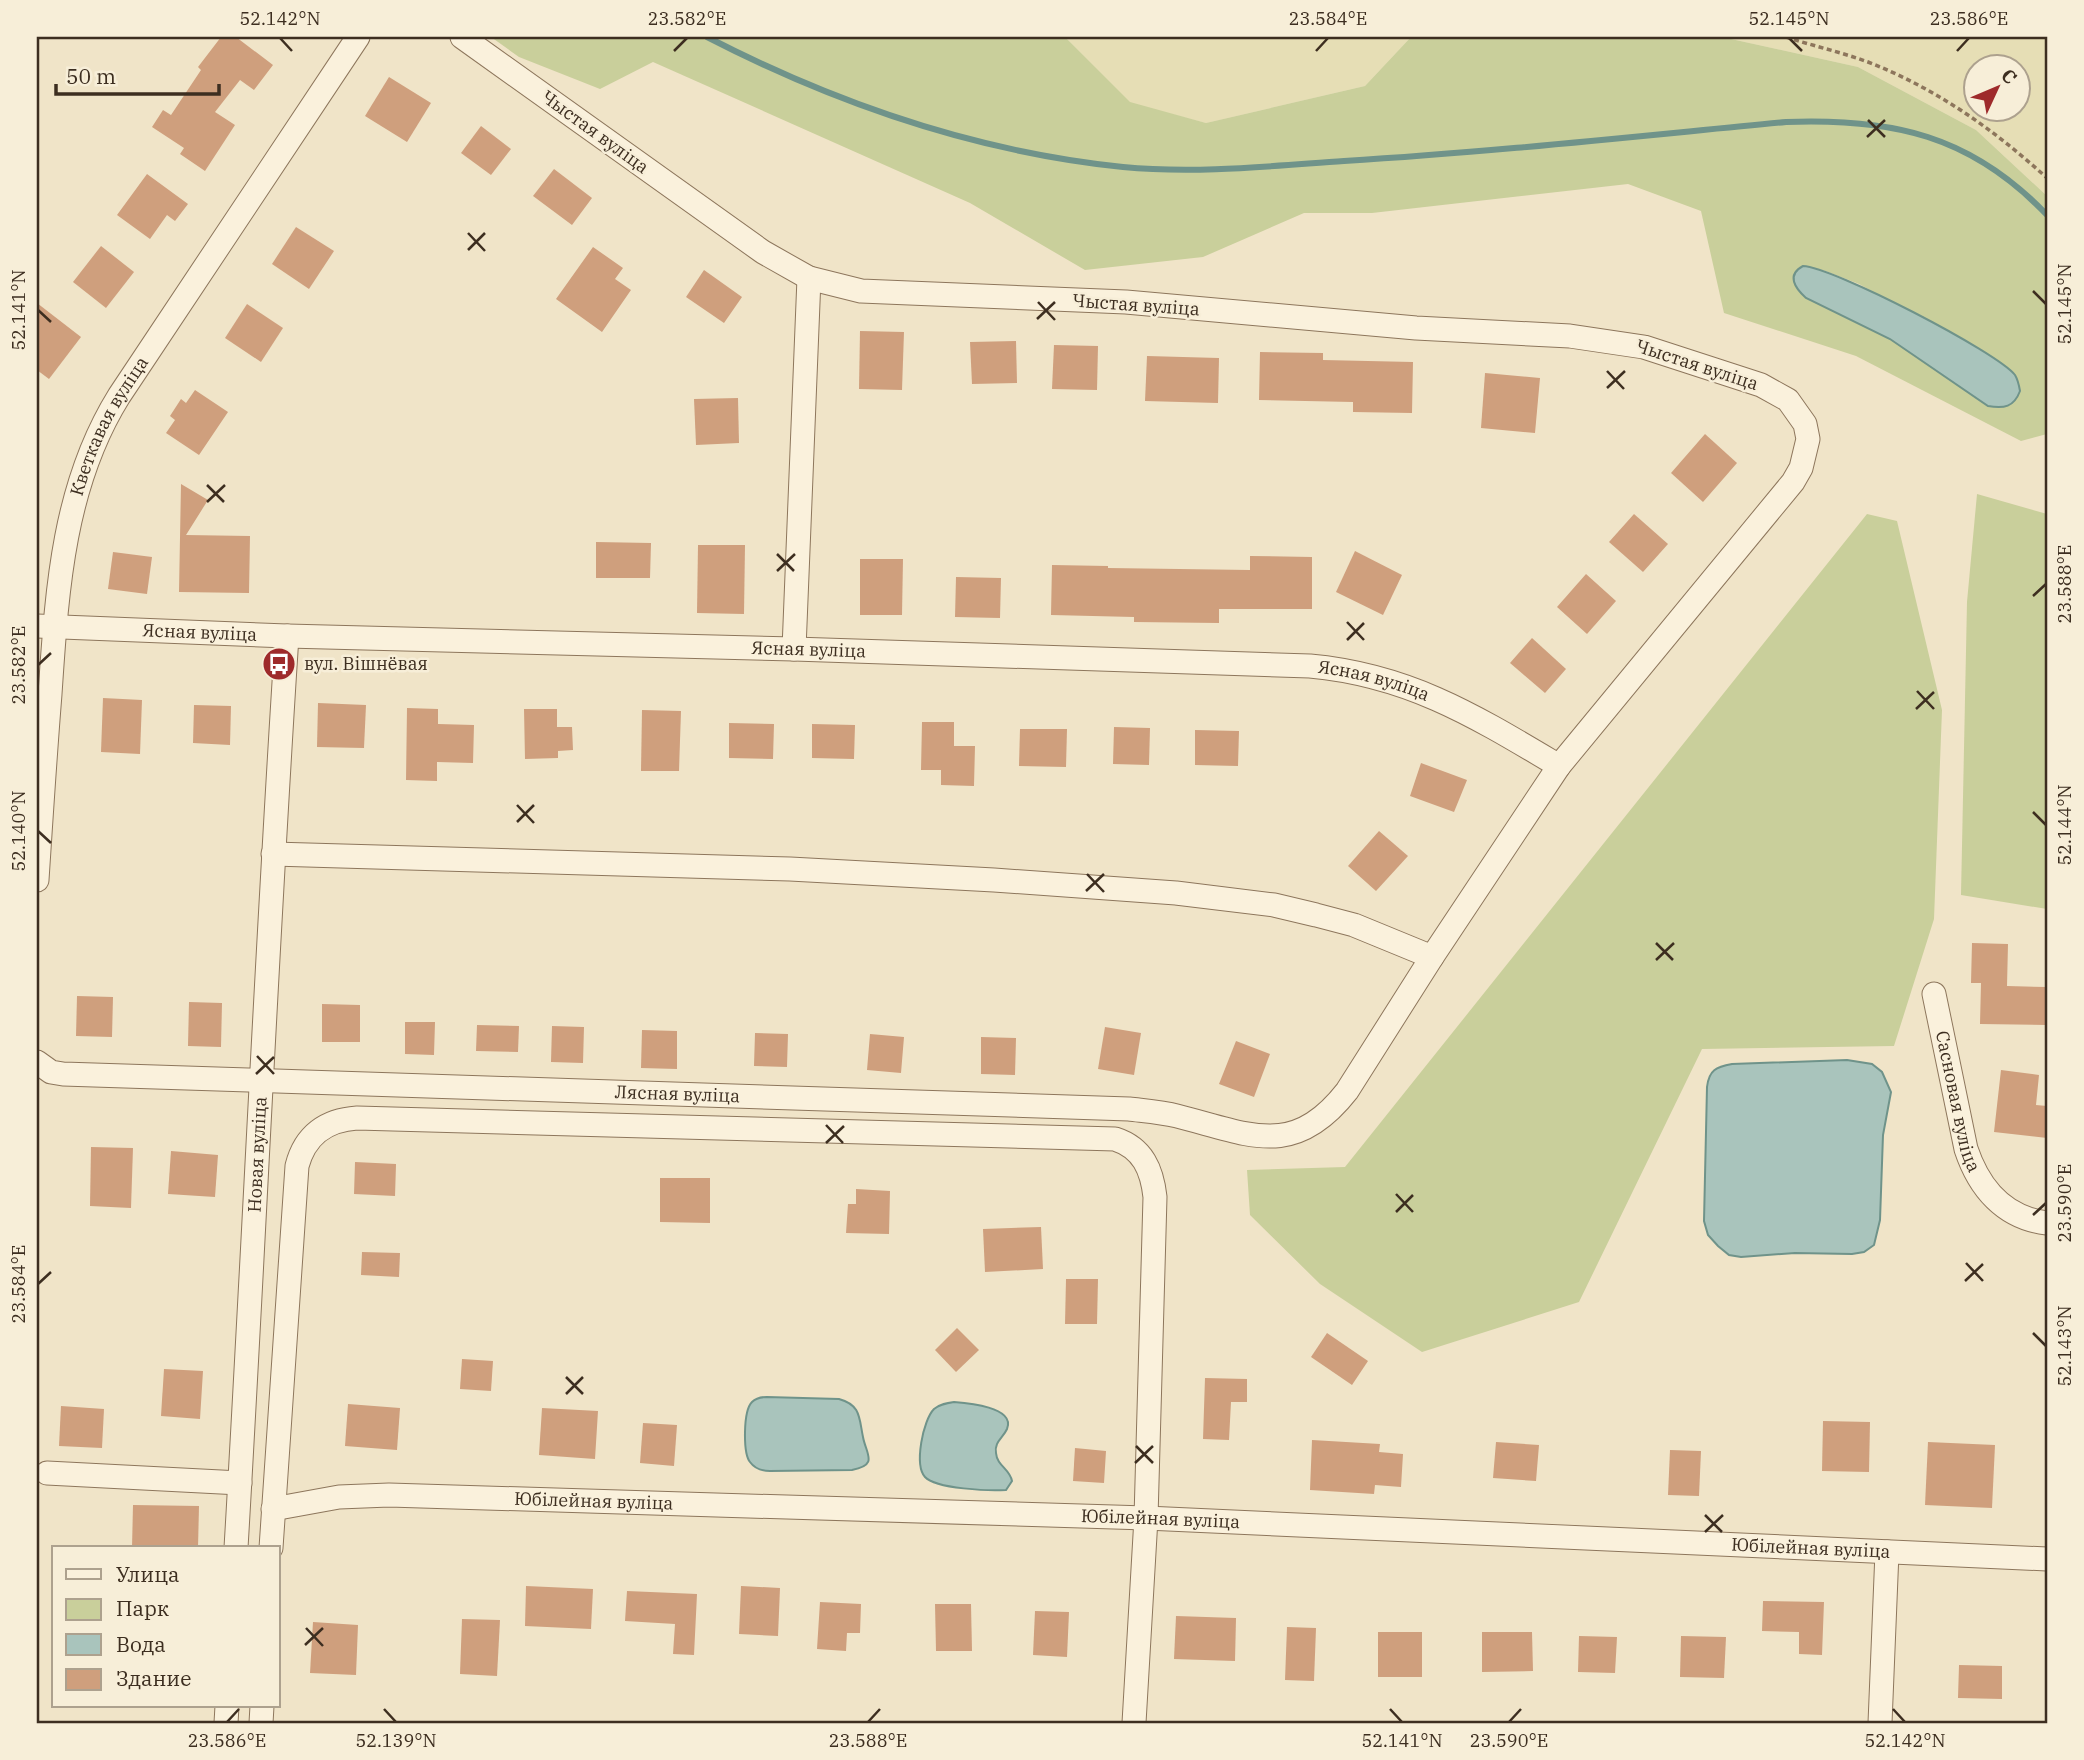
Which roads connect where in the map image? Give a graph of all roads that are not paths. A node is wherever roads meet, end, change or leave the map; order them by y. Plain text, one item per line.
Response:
1 (359, 37) edge
2 (462, 37) edge
3 (809, 278) junction
4 (46, 627) edge
5 (287, 636) junction
6 (794, 649) junction
7 (1559, 766) junction
8 (273, 853) junction
9 (37, 880) edge
10 (1432, 957) junction
11 (1934, 993) dead end
12 (37, 1062) edge
13 (263, 1082) junction
14 (2047, 1223) edge
15 (47, 1473) dead end
16 (240, 1483) junction
17 (274, 1509) junction
18 (1146, 1518) junction
19 (236, 1546) edge
20 (271, 1546) edge
21 (1887, 1552) junction
22 (2047, 1559) edge
23 (1134, 1723) edge
24 (1880, 1723) edge

1 - 4 street, Кветкавая вуліца
2 - 3 street, Чыстая вуліца
3 - 6 street
3 - 7 street, Чыстая вуліца
4 - 5 street, Ясная вуліца
4 - 9 street, Кветкавая вуліца
5 - 6 street, Ясная вуліца
5 - 8 street, Новая вуліца
6 - 7 street, Ясная вуліца
7 - 10 street
8 - 10 street
8 - 13 street, Новая вуліца
10 - 13 street, Лясная вуліца
11 - 14 street, Сасновая вуліца
12 - 13 street, Лясная вуліца
13 - 16 street, Новая вуліца
15 - 16 street
16 - 19 street, Новая вуліца
17 - 18 street, Юбілейная вуліца
17 - 18 street, Лясная вуліца
17 - 20 street
18 - 21 street, Юбілейная вуліца
18 - 23 street, Лясная вуліца
21 - 22 street, Юбілейная вуліца
21 - 24 street

